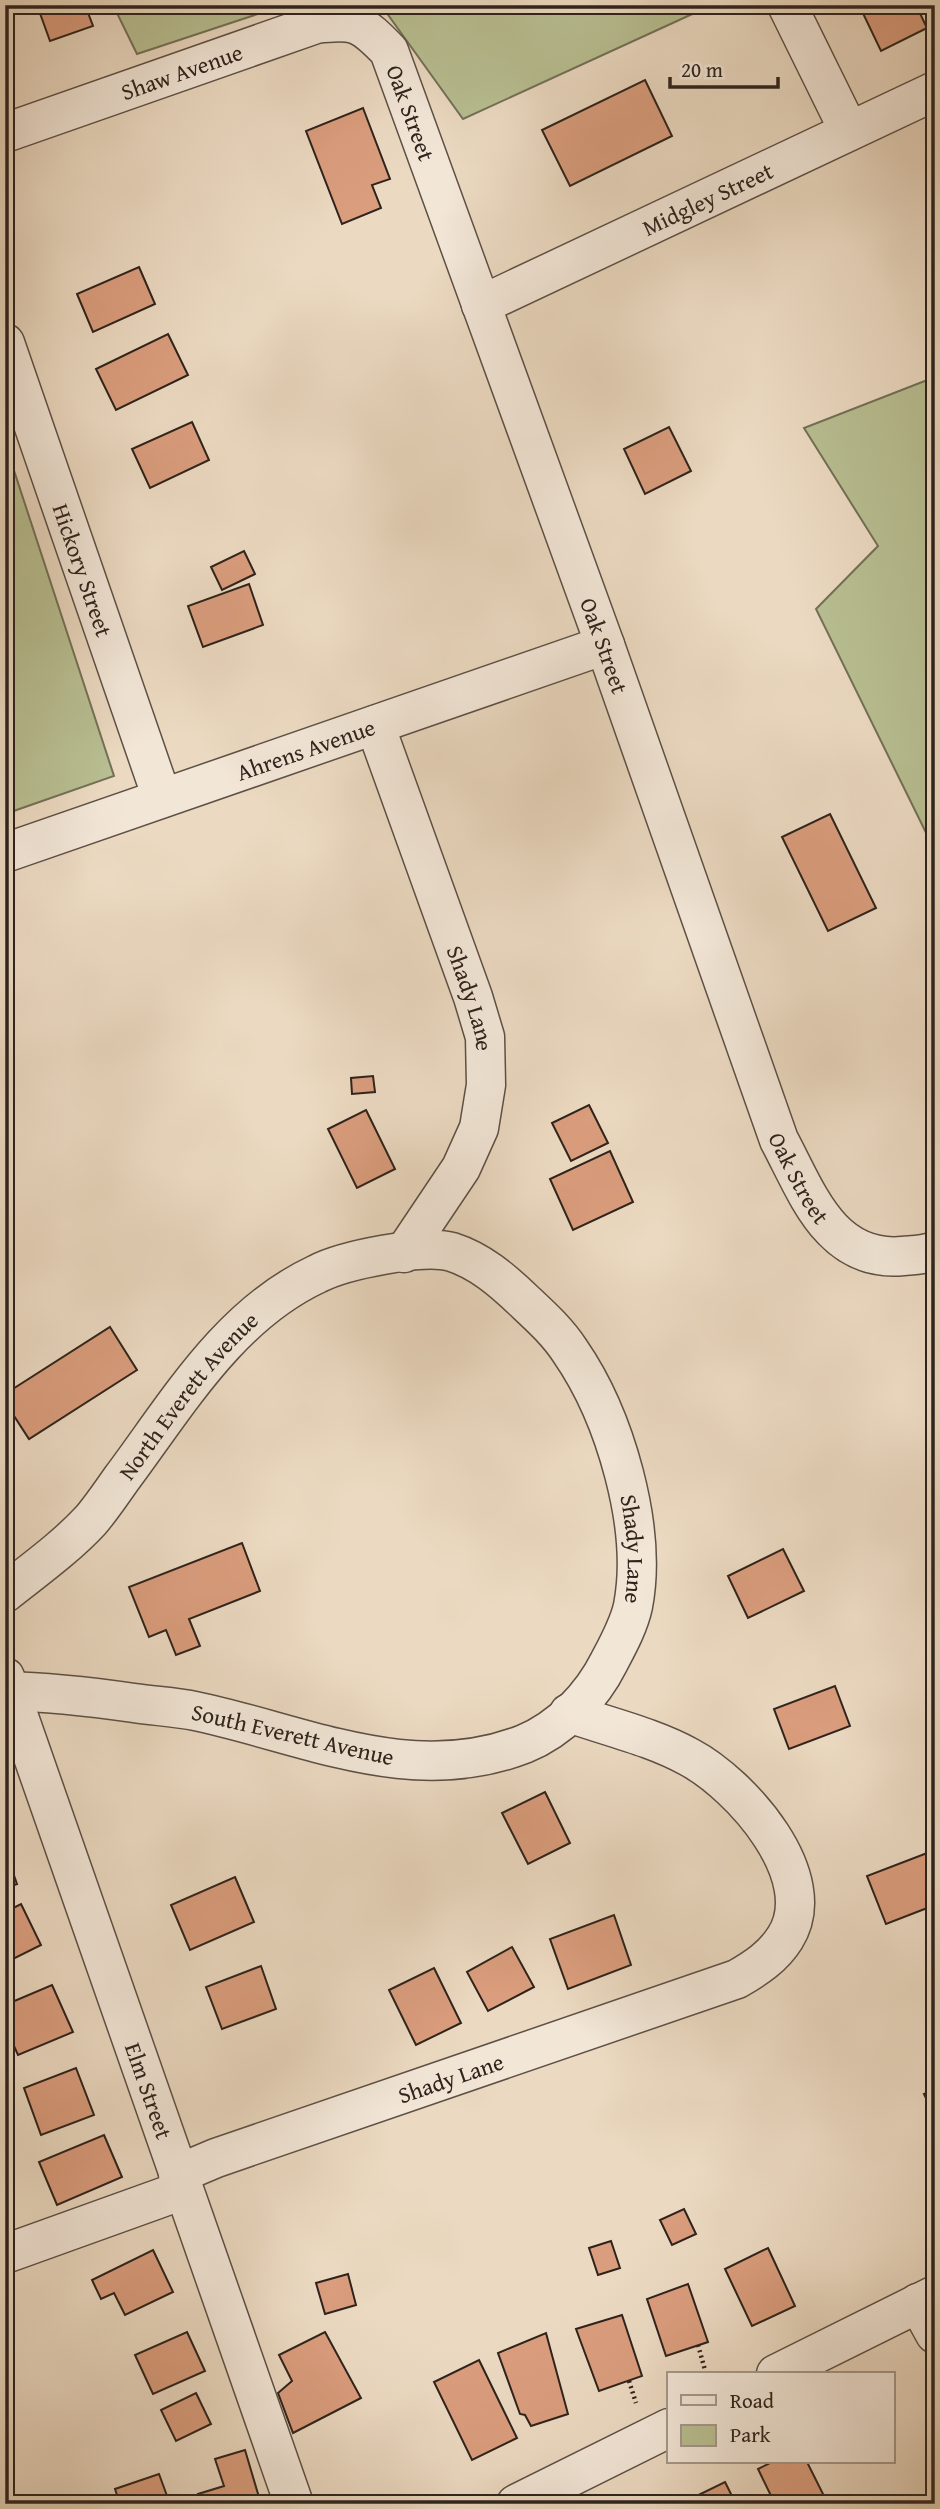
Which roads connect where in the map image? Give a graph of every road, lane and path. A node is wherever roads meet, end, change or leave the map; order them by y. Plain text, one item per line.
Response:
1 (787, 5) edge
2 (361, 25) joint
3 (935, 91) edge
4 (849, 131) junction
5 (5, 133) edge
6 (481, 305) junction
7 (5, 343) edge
8 (605, 645) junction
9 (375, 725) junction
10 (162, 798) junction
11 (5, 853) edge
12 (935, 1251) edge
13 (404, 1253) junction
14 (5, 1593) edge
15 (7, 1686) edge
16 (569, 1713) junction
17 (180, 2182) junction
18 (5, 2253) edge
19 (929, 2311) edge
20 (698, 2345) dead end
21 (705, 2370) dead end
22 (781, 2372) edge
23 (629, 2381) dead end
24 (637, 2404) dead end
25 (667, 2429) edge
26 (294, 2504) edge
27 (516, 2504) edge

1 - 4 street
2 - 5 street, Shaw Avenue
2 - 6 street, Oak Street
3 - 4 street, Midgley Street
4 - 6 street, Midgley Street
6 - 8 street, Oak Street
7 - 10 street, Hickory Street
8 - 9 street, Ahrens Avenue
8 - 12 street, Oak Street
9 - 10 street, Ahrens Avenue
9 - 13 street, Shady Lane
10 - 11 street, Ahrens Avenue
13 - 14 street, North Everett Avenue
13 - 16 street, Shady Lane
15 - 16 street, South Everett Avenue
15 - 17 street, Elm Street
16 - 17 street, Shady Lane
17 - 18 street, Shady Lane
17 - 26 street, Elm Street
19 - 22 street
20 - 21 path
23 - 24 path
25 - 27 street

